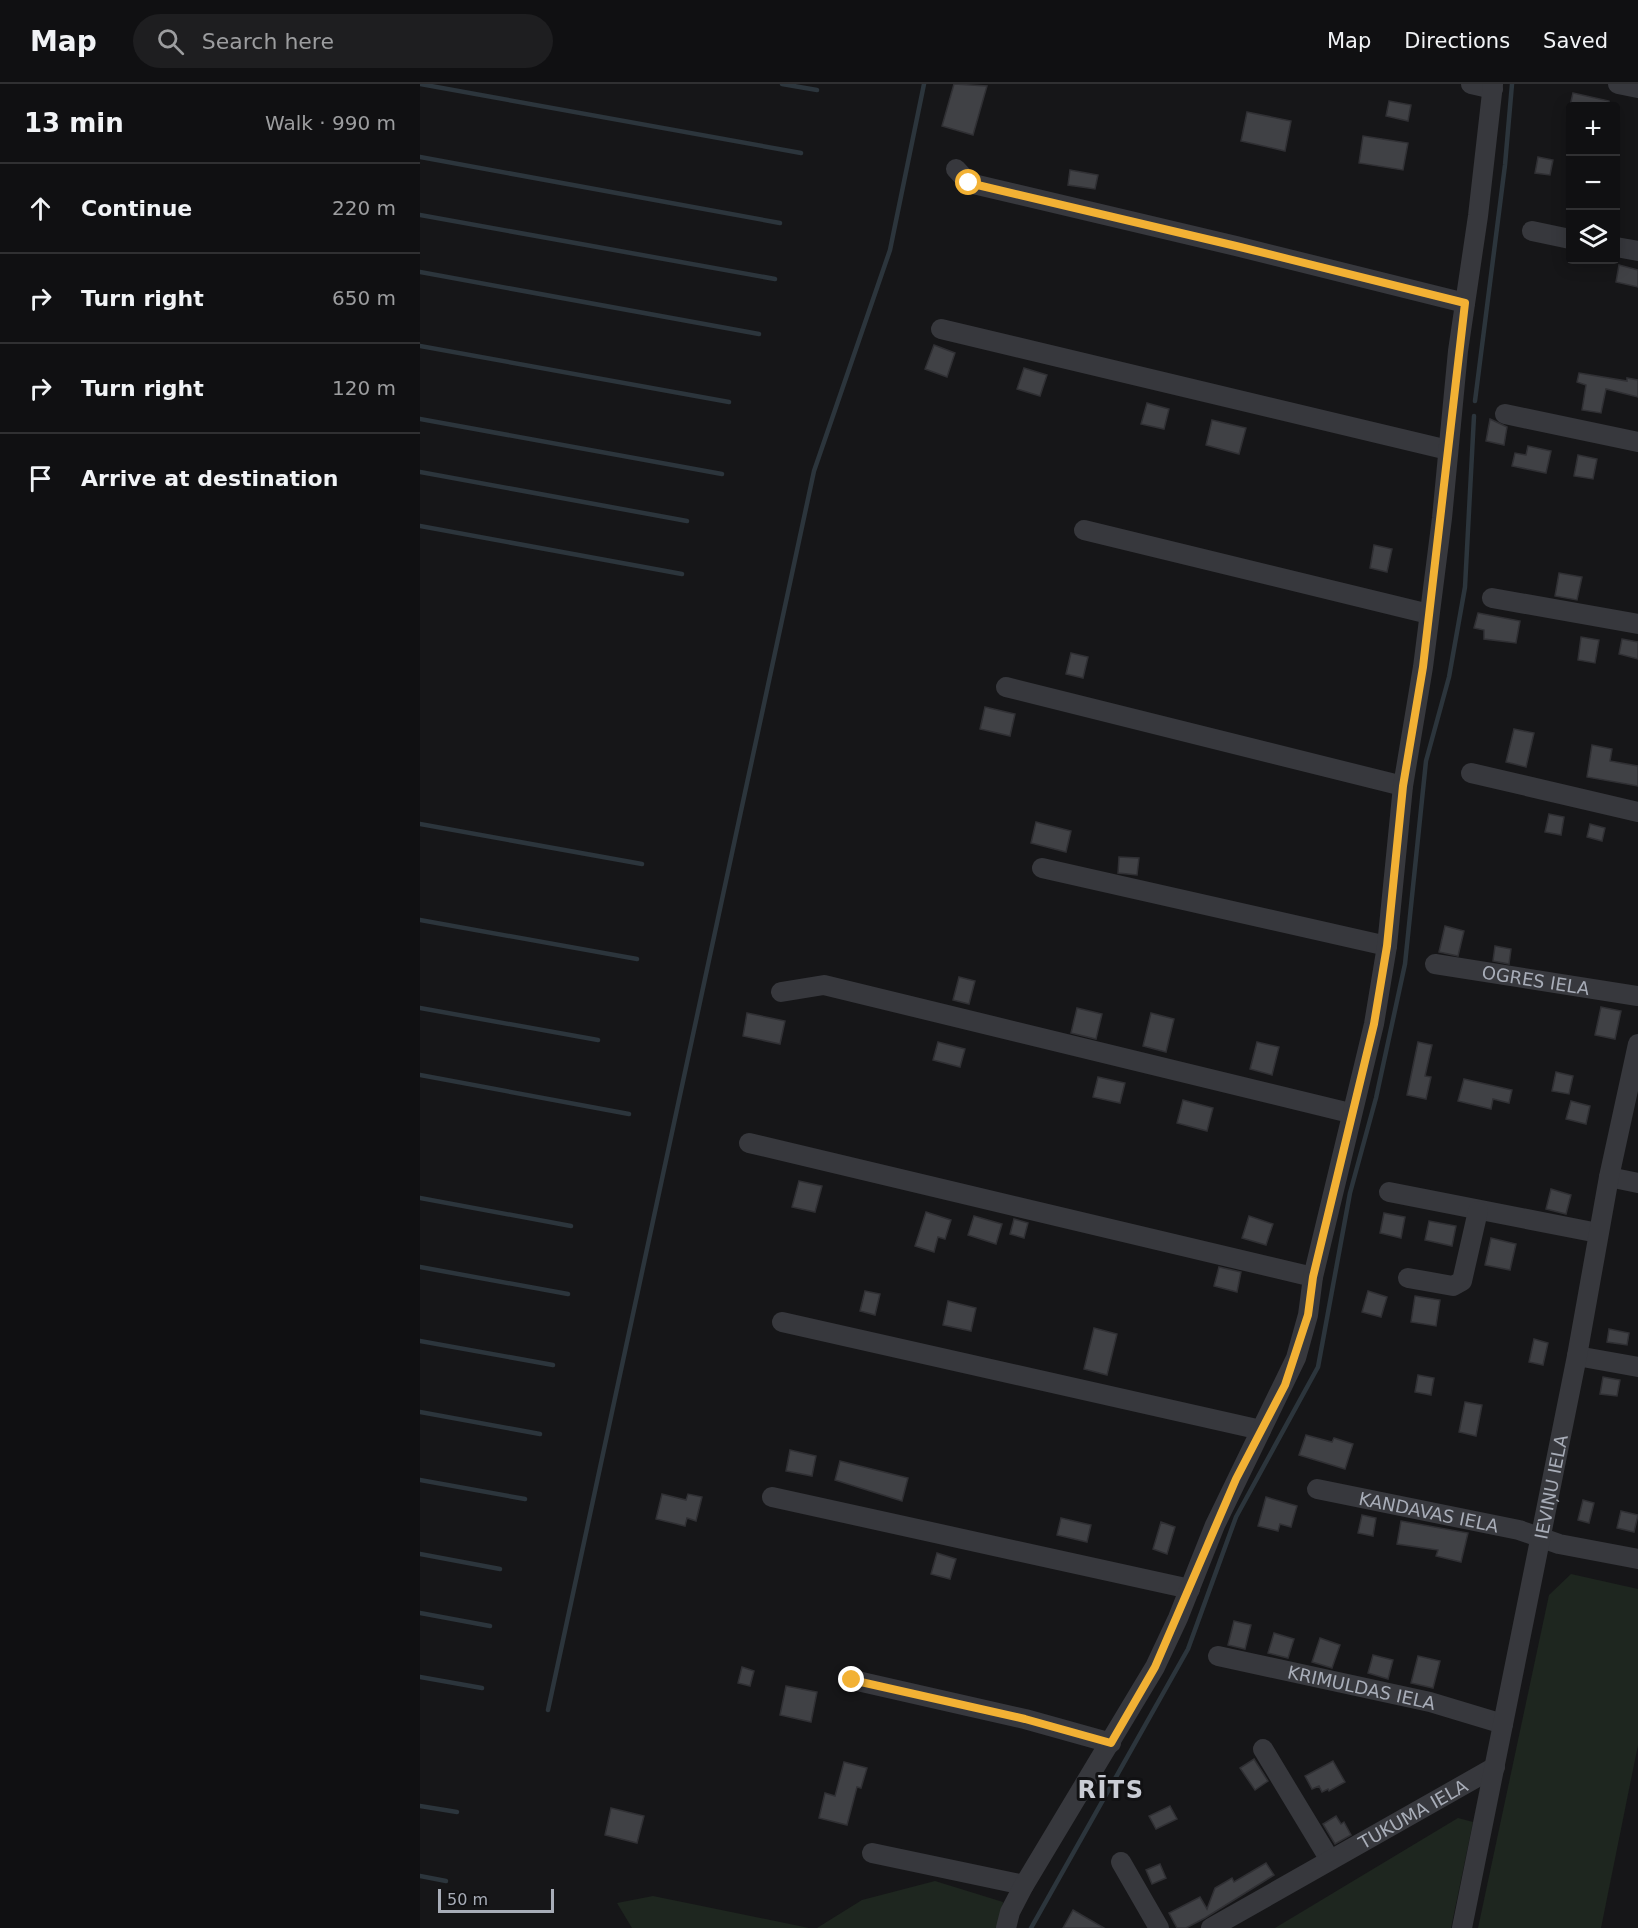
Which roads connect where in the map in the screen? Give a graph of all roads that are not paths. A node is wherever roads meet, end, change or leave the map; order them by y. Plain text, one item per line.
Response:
1 (1471, 84) edge
2 (1618, 84) edge
3 (1493, 87) edge
4 (1638, 88) edge
5 (956, 169) dead end
6 (1532, 231) dead end
7 (1566, 238) edge
8 (1620, 248) edge
9 (1638, 251) edge
10 (1465, 303) junction
11 (941, 329) dead end
12 (1505, 414) dead end
13 (1638, 442) edge
14 (1448, 450) junction
15 (1084, 530) dead end
16 (1492, 598) dead end
17 (1429, 615) junction
18 (1638, 624) edge
19 (1006, 687) dead end
20 (1472, 772) dead end
21 (1403, 786) junction
22 (1638, 812) edge
23 (1042, 868) dead end
24 (1387, 946) junction
25 (1435, 964) dead end
26 (781, 992) dead end
27 (1638, 996) edge
28 (1638, 1044) edge
29 (1350, 1113) junction
30 (749, 1143) dead end
31 (1609, 1177) junction
32 (1638, 1182) edge
33 (1389, 1192) dead end
34 (1478, 1210) junction
35 (1598, 1233) junction
36 (1313, 1277) junction
37 (1408, 1278) dead end
38 (782, 1322) dead end
39 (1577, 1356) junction
40 (1638, 1367) edge
41 (1261, 1430) junction
42 (1317, 1489) dead end
43 (772, 1497) dead end
44 (1540, 1539) junction
45 (1638, 1559) edge
46 (1190, 1589) junction
47 (1218, 1656) dead end
48 (852, 1680) dead end
49 (1503, 1724) junction
50 (1111, 1743) junction
51 (1263, 1749) dead end
52 (1495, 1767) junction
53 (872, 1853) dead end
54 (1330, 1860) junction
55 (1121, 1862) dead end
56 (1024, 1885) junction
57 (1006, 1928) edge
58 (1159, 1928) edge
59 (1211, 1928) edge
60 (1462, 1928) edge

1 - 3 street
2 - 4 street
3 - 10 street
5 - 10 street
6 - 7 street
8 - 9 street
10 - 14 street
11 - 14 street
12 - 13 street
14 - 17 street
15 - 17 street
16 - 18 street
17 - 21 street
19 - 21 street
20 - 22 street
21 - 24 street
23 - 24 street
24 - 29 street
25 - 27 street, OGRES IELA
26 - 29 street
28 - 31 street, IEVIŅU IELA
29 - 36 street
30 - 36 street
31 - 32 street
31 - 35 street, IEVIŅU IELA
33 - 34 street
34 - 35 street
34 - 37 street
35 - 39 street, IEVIŅU IELA
36 - 41 street
38 - 41 street
39 - 40 street
39 - 44 street, IEVIŅU IELA
41 - 46 street
42 - 44 street, KANDAVAS IELA
43 - 46 street
44 - 45 street, KANDAVAS IELA
44 - 49 street, IEVIŅU IELA
46 - 50 street
47 - 49 street, KRIMULDAS IELA
48 - 50 street
49 - 52 street, IEVIŅU IELA
50 - 56 street
51 - 54 street
52 - 54 street, TUKUMA IELA
52 - 60 street, IEVIŅU IELA
53 - 56 street
54 - 59 street, TUKUMA IELA
55 - 58 street
56 - 57 street

